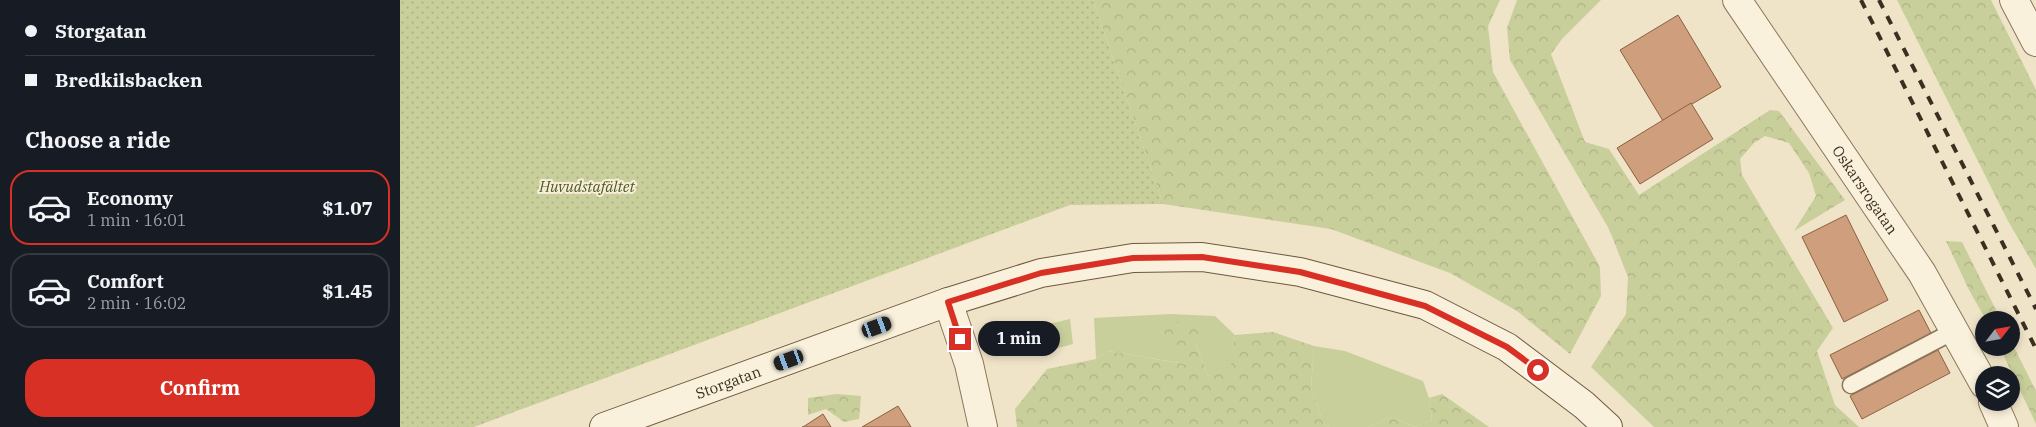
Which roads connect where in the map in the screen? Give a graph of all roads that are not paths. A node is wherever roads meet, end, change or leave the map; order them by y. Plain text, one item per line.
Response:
1 (1737, 0) edge
2 (2014, 0) edge
3 (2036, 42) edge
4 (948, 302) junction
5 (1954, 331) junction
6 (1975, 368) edge
7 (1851, 385) dead end
8 (1997, 411) edge
9 (604, 427) edge
10 (983, 427) edge
11 (1608, 427) edge
12 (2004, 427) edge

1 - 5 street, Oskarsrogatan
2 - 3 street
4 - 9 street, Storgatan
4 - 10 street
4 - 11 street, Storgatan
5 - 6 street, Oskarsrogatan
5 - 7 lane
8 - 12 street

